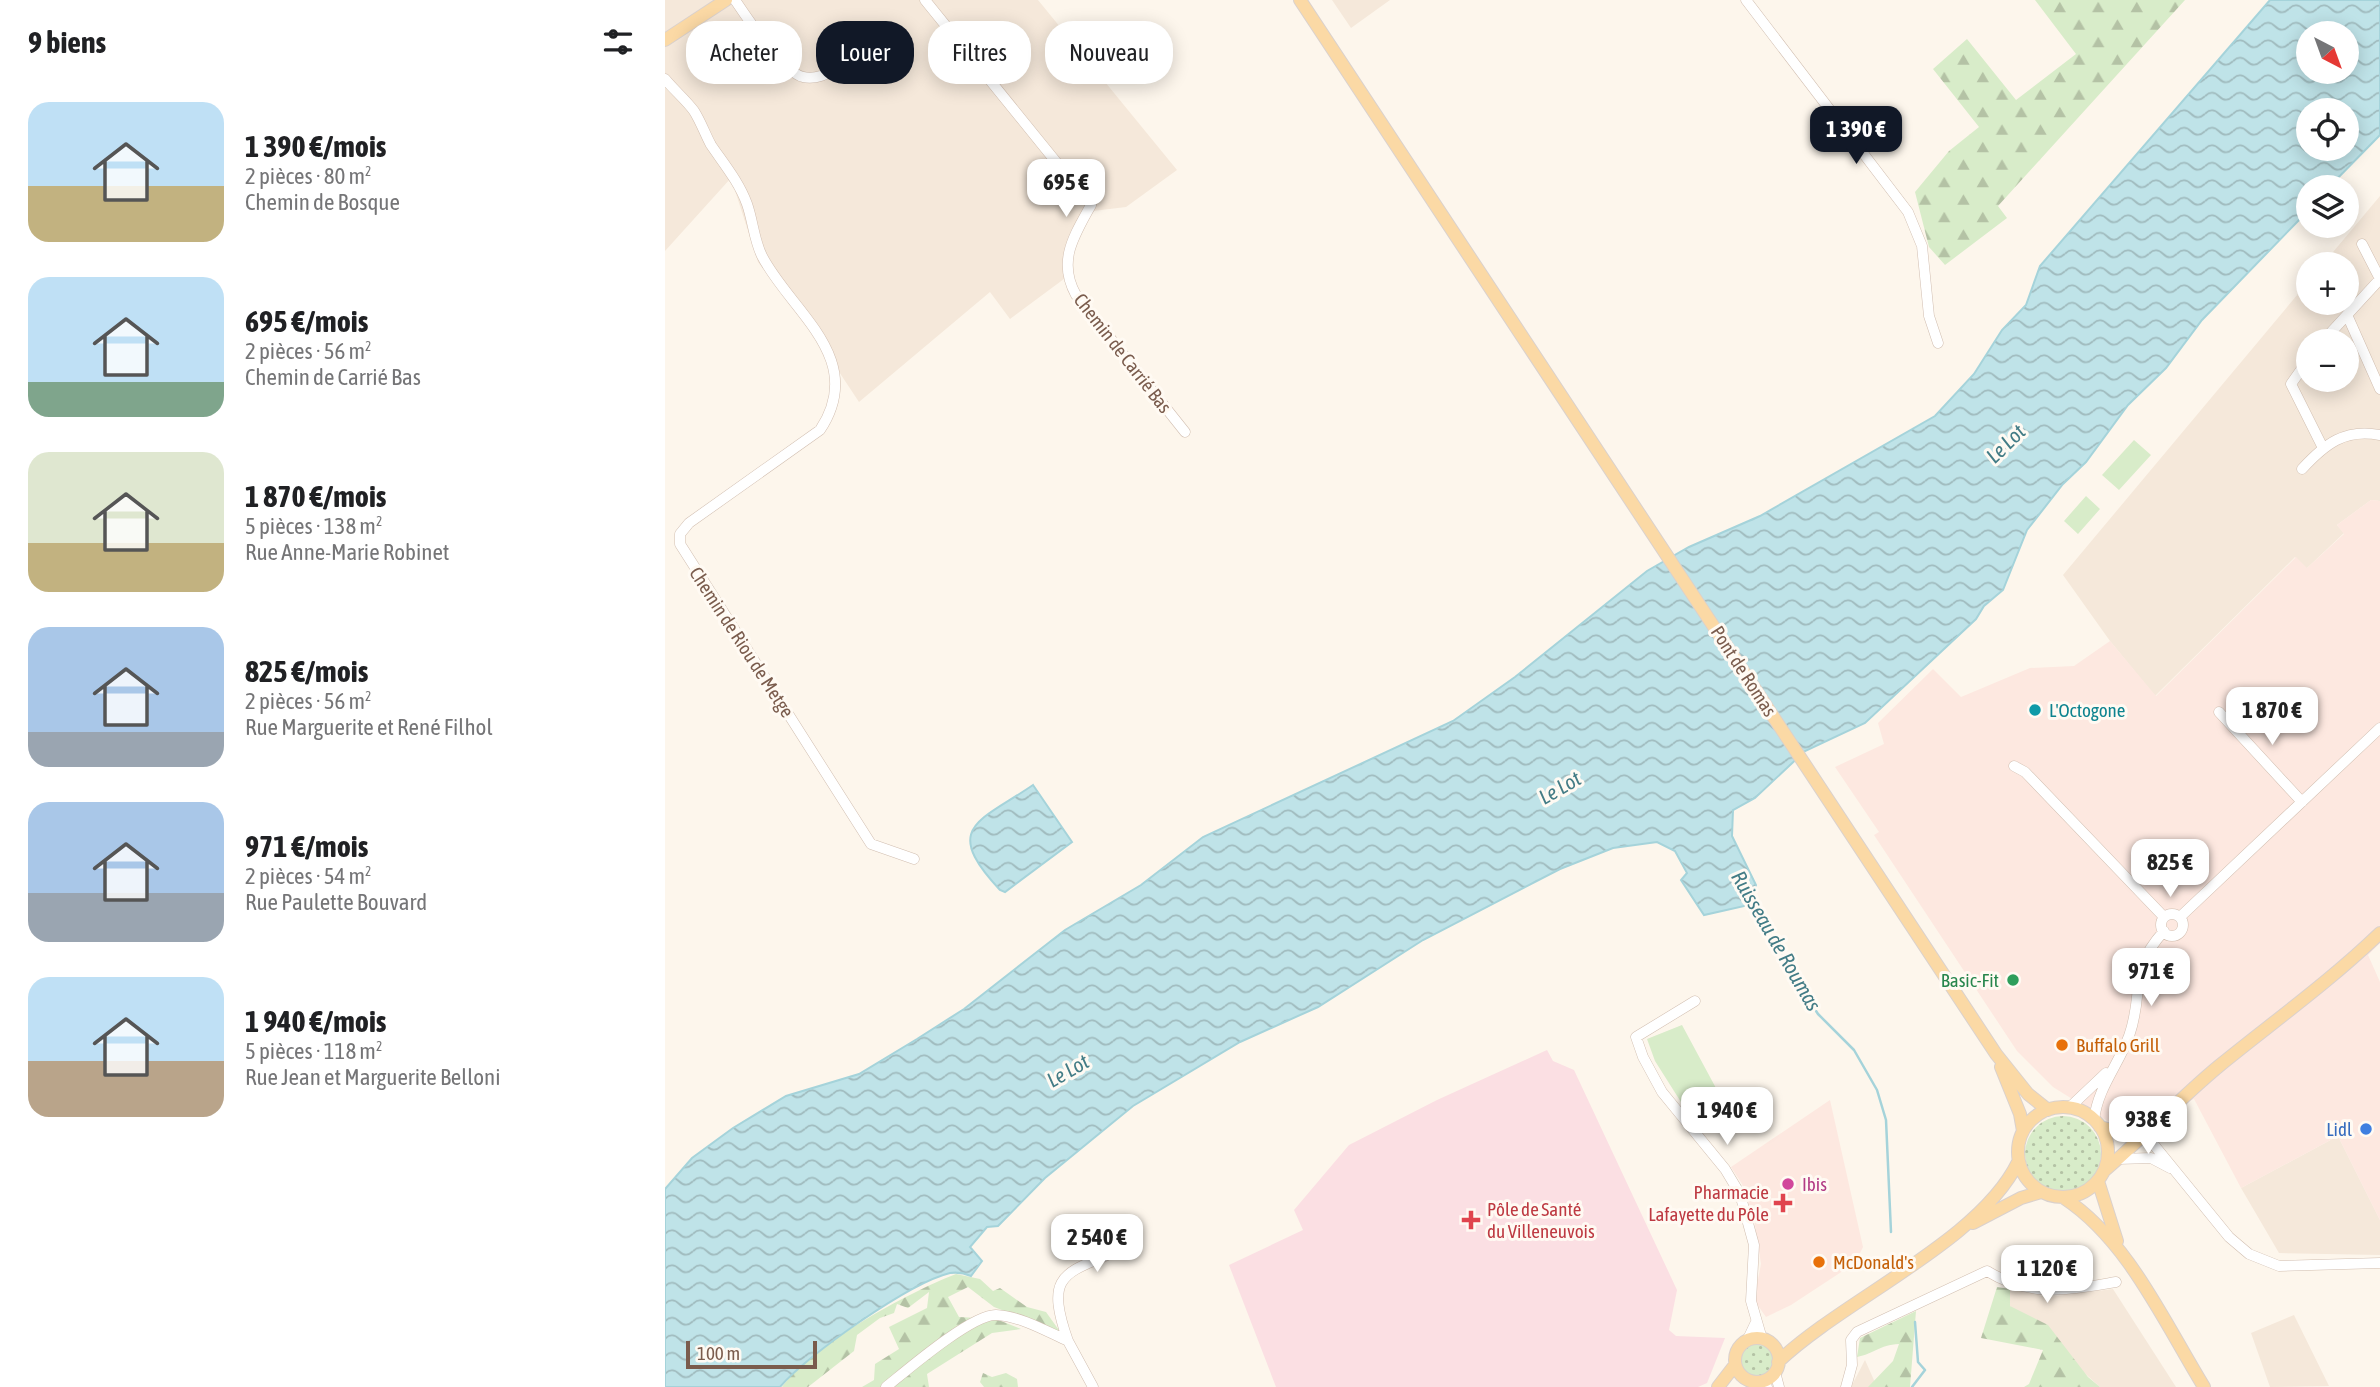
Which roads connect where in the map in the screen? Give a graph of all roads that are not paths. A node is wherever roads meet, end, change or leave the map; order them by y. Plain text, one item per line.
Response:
1 (726, 0) edge
2 (736, 0) edge
3 (925, 0) edge
4 (1300, 0) edge
5 (1747, 0) edge
6 (665, 40) edge
7 (816, 77) edge
8 (665, 79) edge
9 (2362, 244) dead end
10 (2380, 279) edge
11 (2348, 317) junction
12 (2336, 329) edge
13 (1938, 343) dead end
14 (2296, 377) edge
15 (2380, 388) edge
16 (1185, 432) dead end
17 (2380, 435) edge
18 (2322, 446) junction
19 (2302, 469) dead end
20 (2220, 712) dead end
21 (2380, 728) edge
22 (2014, 766) dead end
23 (2302, 802) junction
24 (914, 859) dead end
25 (2164, 917) junction
26 (2180, 917) junction
27 (2164, 932) junction
28 (2380, 933) edge
29 (1695, 1001) dead end
30 (1996, 1054) junction
31 (2111, 1068) junction
32 (2070, 1107) junction
33 (2048, 1110) junction
34 (2097, 1123) junction
35 (2023, 1131) junction
36 (2144, 1132) junction
37 (2118, 1159) junction
38 (2018, 1162) junction
39 (2180, 1174) junction
40 (2101, 1176) junction
41 (2041, 1192) junction
42 (2064, 1198) junction
43 (1954, 1233) junction
44 (1124, 1235) dead end
45 (2119, 1248) junction
46 (2380, 1262) edge
47 (2116, 1282) dead end
48 (1756, 1322) junction
49 (1819, 1329) junction
50 (1068, 1341) junction
51 (1747, 1341) junction
52 (1766, 1342) junction
53 (1735, 1365) junction
54 (1777, 1367) junction
55 (1758, 1383) edge
56 (886, 1387) edge
57 (1093, 1387) edge
58 (1718, 1387) edge
59 (1735, 1387) edge
60 (1779, 1387) edge
61 (1846, 1387) edge
62 (2204, 1387) edge

1 - 6 main road
2 - 7 street
3 - 16 street, Chemin de Carrié Bas
4 - 30 main road, Pont de Romas
5 - 13 street
8 - 24 street, Chemin de Riou de Metge
9 - 10 street
10 - 11 street
11 - 12 street
11 - 15 street
14 - 18 street
17 - 18 street
18 - 19 street
20 - 23 street
21 - 23 street
22 - 25 street
23 - 26 street
25 - 26 street
25 - 27 street
26 - 27 street
27 - 31 street
28 - 36 main road
29 - 48 street
30 - 33 main road
30 - 35 main road
31 - 32 street
31 - 34 street
32 - 33 main road
32 - 34 main road
33 - 35 main road
34 - 36 main road
34 - 40 main road
35 - 38 main road
36 - 37 main road
36 - 39 street
37 - 39 street
37 - 40 main road
38 - 41 main road
38 - 43 main road
39 - 46 street
40 - 42 main road
40 - 45 main road
41 - 42 main road
41 - 43 main road
42 - 45 main road
43 - 49 main road
44 - 50 street
45 - 62 main road
47 - 61 street
48 - 51 street
48 - 52 street
49 - 52 main road
49 - 54 main road
50 - 56 street
50 - 57 street
51 - 52 main road
51 - 53 main road
52 - 54 main road
53 - 55 main road
53 - 58 main road
54 - 55 main road
54 - 60 street
55 - 59 main road

